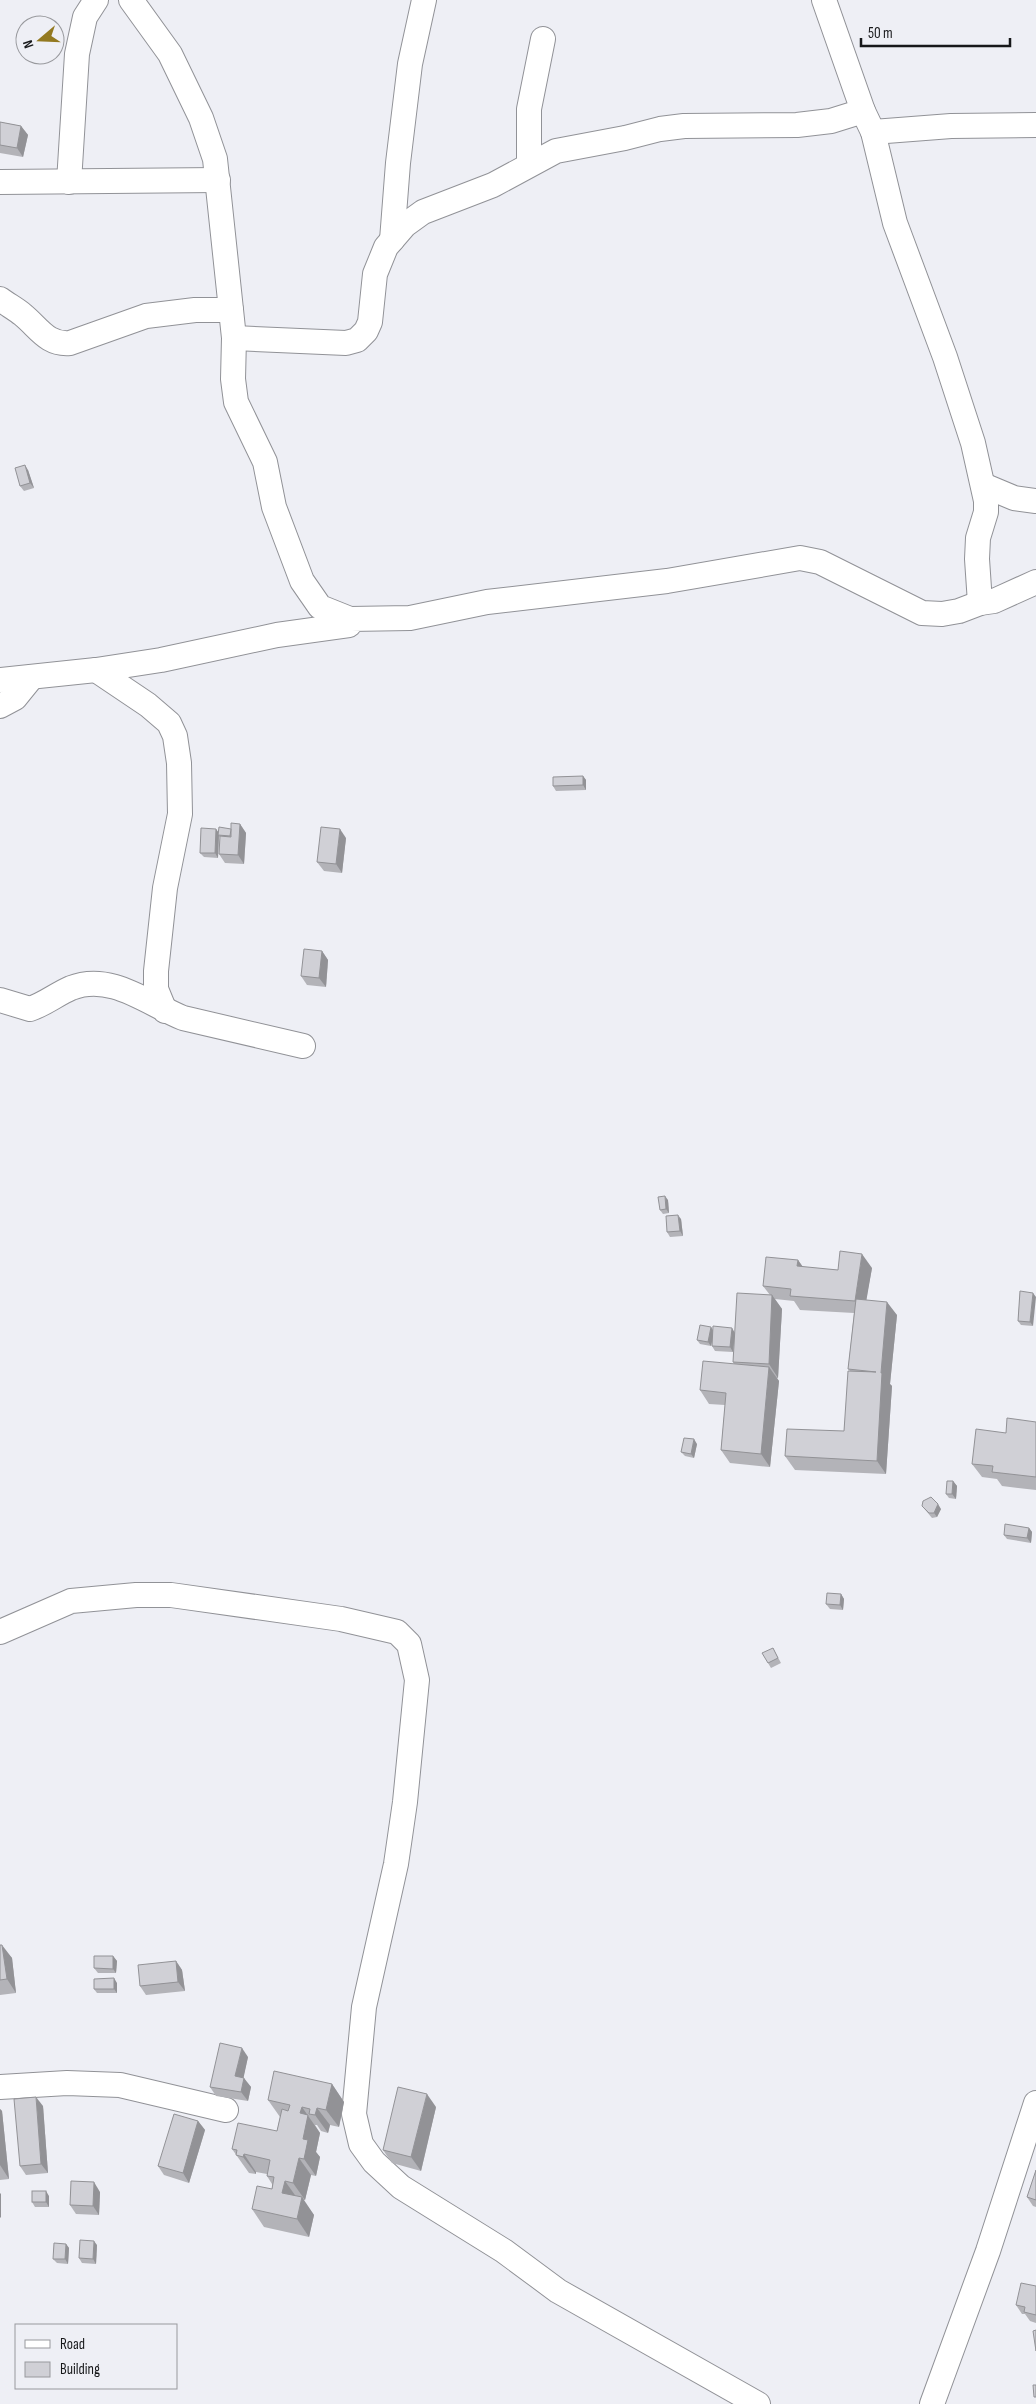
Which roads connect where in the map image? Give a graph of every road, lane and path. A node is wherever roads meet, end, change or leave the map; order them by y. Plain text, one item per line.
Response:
1 (96, 0) edge
2 (130, 0) edge
3 (424, 0) edge
4 (824, 0) edge
5 (543, 39) dead end
6 (863, 111) junction
7 (1036, 125) edge
8 (873, 132) junction
9 (529, 164) junction
10 (218, 180) junction
11 (0, 182) edge
12 (69, 182) junction
13 (392, 240) junction
14 (0, 299) edge
15 (231, 310) junction
16 (234, 338) junction
17 (983, 485) junction
18 (1036, 501) edge
19 (1036, 582) edge
20 (980, 603) junction
21 (350, 619) junction
22 (96, 670) junction
23 (32, 677) junction
24 (0, 680) edge
25 (0, 706) edge
26 (0, 1000) edge
27 (165, 1011) junction
28 (303, 1046) dead end
29 (0, 1632) edge
30 (0, 2087) edge
31 (1036, 2103) edge
32 (226, 2110) dead end
33 (758, 2404) edge
34 (932, 2404) edge

1 - 12 street
2 - 10 street
3 - 13 street
4 - 6 street
5 - 9 street
6 - 8 street
6 - 9 street
7 - 8 street
8 - 17 street
9 - 13 street
10 - 12 street
10 - 15 street
11 - 12 street
13 - 16 street
14 - 15 street
15 - 16 street
16 - 21 street
17 - 18 street
17 - 20 street
19 - 20 street
20 - 21 street
21 - 22 street
22 - 23 street
22 - 27 street
23 - 24 street
23 - 25 street
26 - 27 street
27 - 28 street
29 - 33 street
30 - 32 street
31 - 34 street

